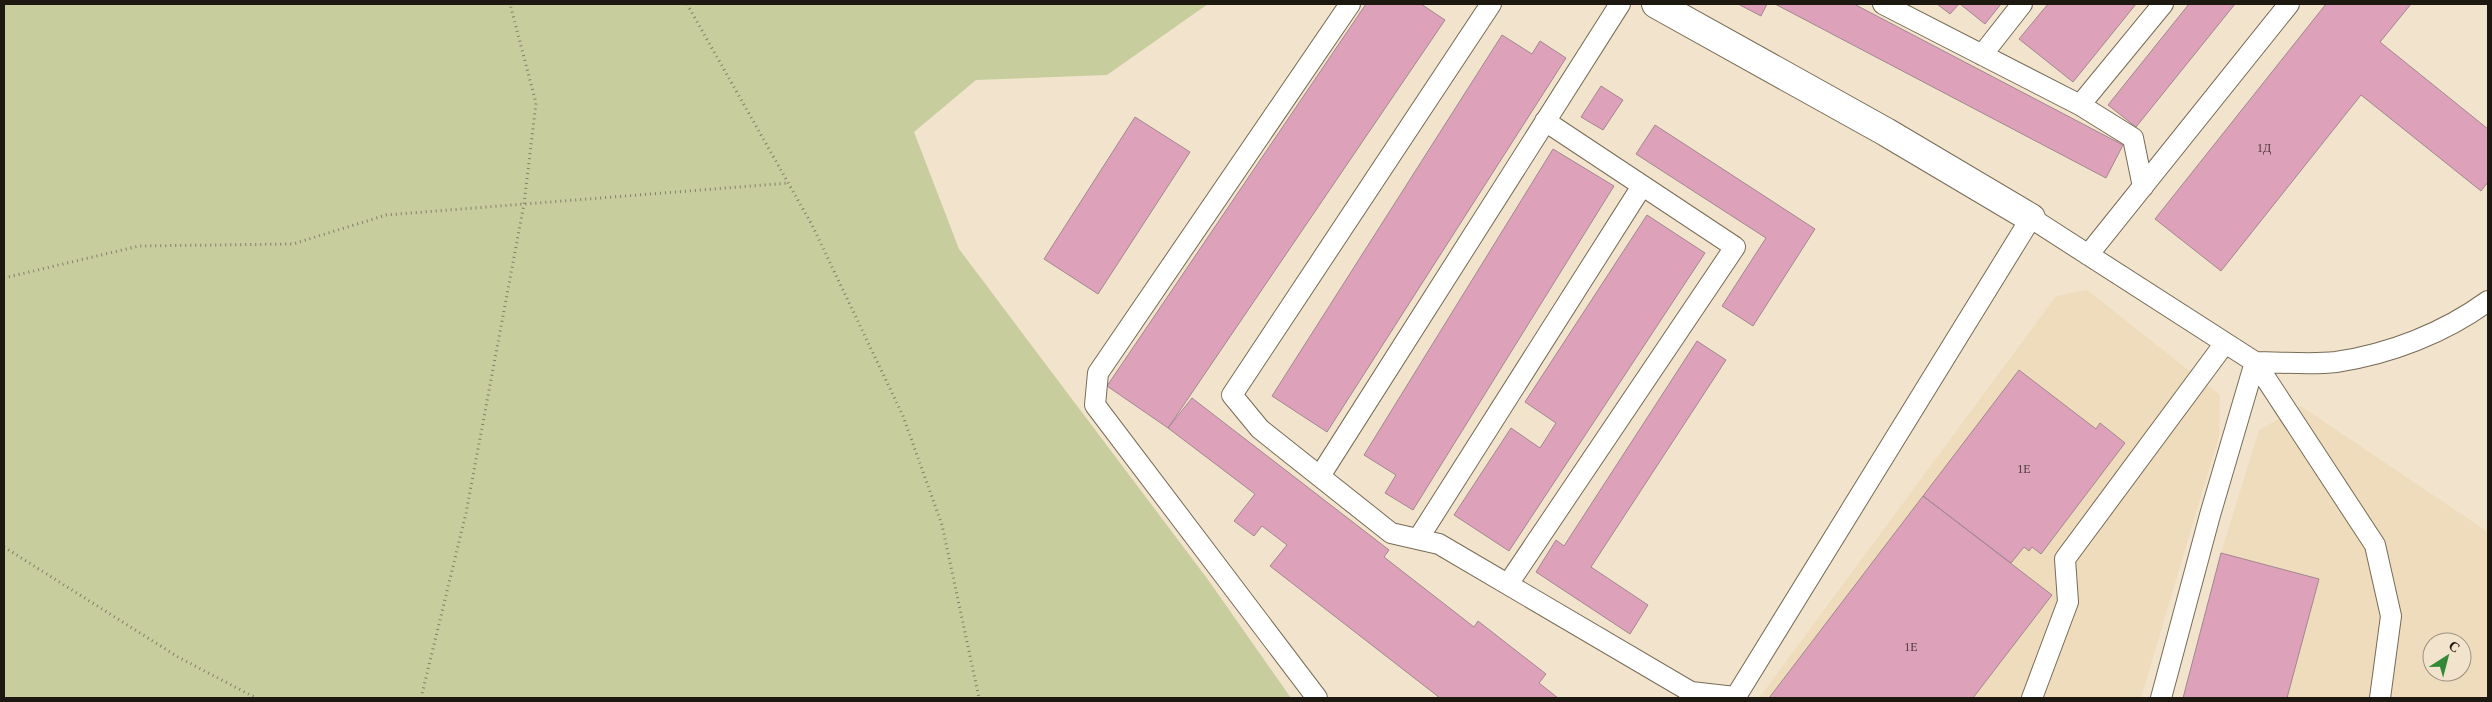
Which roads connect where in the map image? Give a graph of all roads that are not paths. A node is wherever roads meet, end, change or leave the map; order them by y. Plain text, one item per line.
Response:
1 (1350, 4) edge
2 (1491, 4) edge
3 (1620, 4) edge
4 (1656, 4) edge
5 (1883, 4) edge
6 (2022, 4) edge
7 (2164, 4) edge
8 (2289, 4) edge
9 (1982, 55) junction
10 (2080, 105) junction
11 (1545, 121) junction
12 (1642, 186) junction
13 (2143, 187) junction
14 (2031, 218) junction
15 (2088, 255) junction
16 (2488, 301) edge
17 (2225, 343) junction
18 (2255, 362) junction
19 (1320, 476) junction
20 (1418, 539) junction
21 (1508, 584) junction
22 (1317, 698) edge
23 (1735, 698) edge
24 (2032, 698) edge
25 (2161, 698) edge
26 (2380, 698) edge

1 - 22 lane
2 - 19 lane
3 - 11 lane
4 - 14 street
5 - 9 lane
6 - 9 lane
7 - 10 lane
8 - 13 lane
9 - 10 lane
10 - 13 lane
11 - 12 lane
11 - 19 lane
12 - 20 lane
12 - 21 lane
13 - 15 lane
14 - 15 lane
14 - 23 lane
15 - 17 lane
16 - 18 lane
17 - 18 lane
17 - 24 lane
18 - 25 lane
18 - 26 lane
19 - 20 lane
20 - 21 lane
21 - 23 lane

